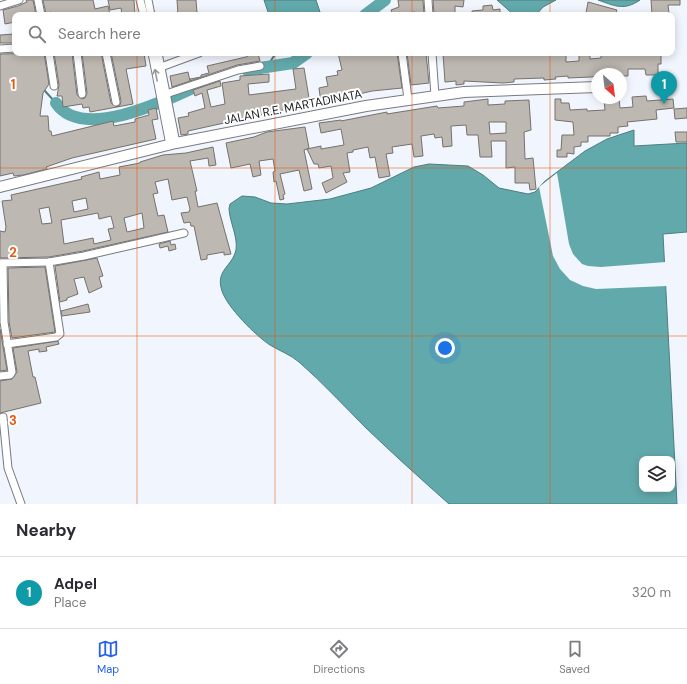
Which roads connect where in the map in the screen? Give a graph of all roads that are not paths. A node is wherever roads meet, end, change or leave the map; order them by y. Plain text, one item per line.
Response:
1 (19, 0) edge
2 (38, 0) edge
3 (140, 0) edge
4 (148, 0) edge
5 (428, 0) edge
6 (0, 6) edge
7 (40, 12) edge
8 (143, 12) edge
9 (150, 12) edge
10 (429, 12) edge
11 (12, 48) edge
12 (0, 49) edge
13 (49, 56) edge
14 (77, 56) edge
15 (107, 56) edge
16 (153, 56) edge
17 (159, 56) edge
18 (190, 56) edge
19 (402, 56) edge
20 (432, 56) edge
21 (161, 66) junction
22 (260, 66) dead end
23 (54, 86) dead end
24 (591, 87) edge
25 (82, 94) dead end
26 (164, 95) junction
27 (435, 96) junction
28 (408, 99) junction
29 (116, 102) dead end
30 (173, 144) junction
31 (0, 184) edge
32 (184, 233) dead end
33 (49, 262) junction
34 (2, 263) edge
35 (7, 344) junction
36 (0, 376) edge
37 (2, 421) edge
38 (21, 504) edge

1 - 6 street
2 - 7 street
3 - 8 street
4 - 9 street
5 - 10 street
11 - 12 street
13 - 23 street
14 - 25 street
15 - 29 street
26 -> 16 street
17 - 21 street
18 - 21 street
19 - 28 street
20 - 27 street
21 - 26 street
22 - 26 street
24 - 27 highway, JALAN R.E. MARTADINATA
26 - 30 street
27 - 28 highway, JALAN R.E. MARTADINATA
28 - 30 highway, JALAN R.E. MARTADINATA
30 - 31 highway, JALAN R.E. MARTADINATA
32 - 33 street
33 - 34 street
33 - 35 street
34 - 35 street
35 - 36 street
37 - 38 street

